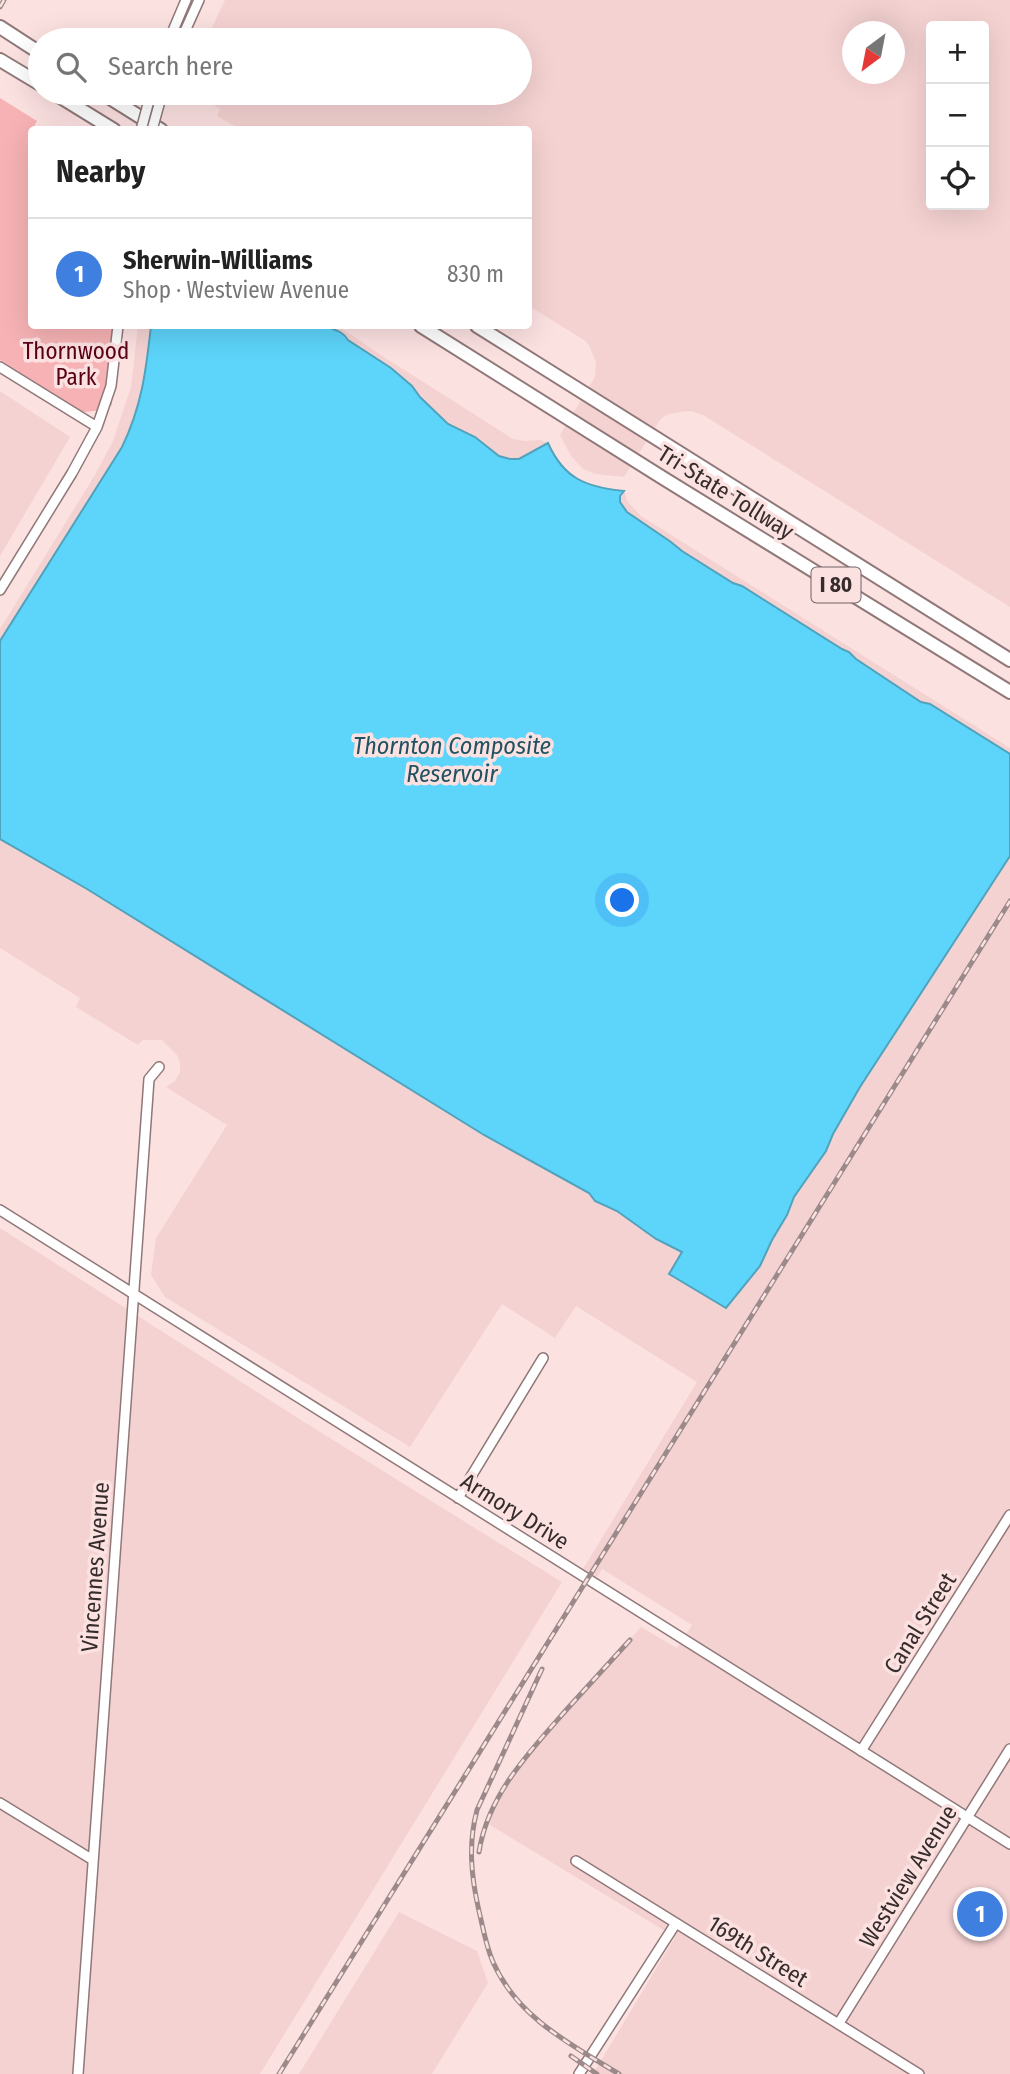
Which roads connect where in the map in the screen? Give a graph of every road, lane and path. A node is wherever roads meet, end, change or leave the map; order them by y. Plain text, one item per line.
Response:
1 (186, 0) edge
2 (199, 0) edge
3 (0, 27) edge
4 (174, 28) edge
5 (186, 28) edge
6 (28, 45) edge
7 (0, 60) edge
8 (28, 77) edge
9 (73, 105) edge
10 (121, 105) edge
11 (148, 105) edge
12 (159, 105) edge
13 (108, 126) edge
14 (142, 126) edge
15 (153, 126) edge
16 (155, 126) edge
17 (118, 329) edge
18 (426, 329) edge
19 (482, 329) edge
20 (0, 367) edge
21 (97, 427) junction
22 (0, 590) edge
23 (1010, 660) edge
24 (1010, 692) edge
25 (159, 1067) dead end
26 (0, 1210) edge
27 (135, 1295) junction
28 (543, 1358) dead end
29 (458, 1498) junction
30 (1010, 1515) edge
31 (1010, 1749) edge
32 (861, 1751) junction
33 (0, 1803) edge
34 (968, 1817) junction
35 (1010, 1844) edge
36 (93, 1860) junction
37 (576, 1861) dead end
38 (676, 1923) junction
39 (839, 2023) junction
40 (78, 2074) edge
41 (579, 2074) edge
42 (919, 2074) edge

1 - 4 street
2 - 5 street
3 - 6 highway
7 - 8 highway
9 - 13 highway
10 - 16 highway
11 - 14 street, bridge
12 - 15 street, bridge
17 - 21 street
18 - 24 highway, Tri-State Tollway / I 80
19 - 23 highway, Tri-State Tollway / I 80
20 - 21 street
21 - 22 street
25 - 27 street, Vincennes Avenue
26 - 27 street, Armory Drive
27 - 29 street, Armory Drive
27 - 36 street, Vincennes Avenue
28 - 29 street
29 - 32 street, Armory Drive
30 - 32 street, Canal Street
31 - 34 street, Westview Avenue
32 - 34 street, Armory Drive
33 - 36 street
34 - 35 street, Armory Drive
34 - 39 street, Westview Avenue
36 - 40 street, Vincennes Avenue
37 - 38 street, 169th Street
38 - 39 street, 169th Street
38 - 41 street
39 - 42 street, 169th Street

